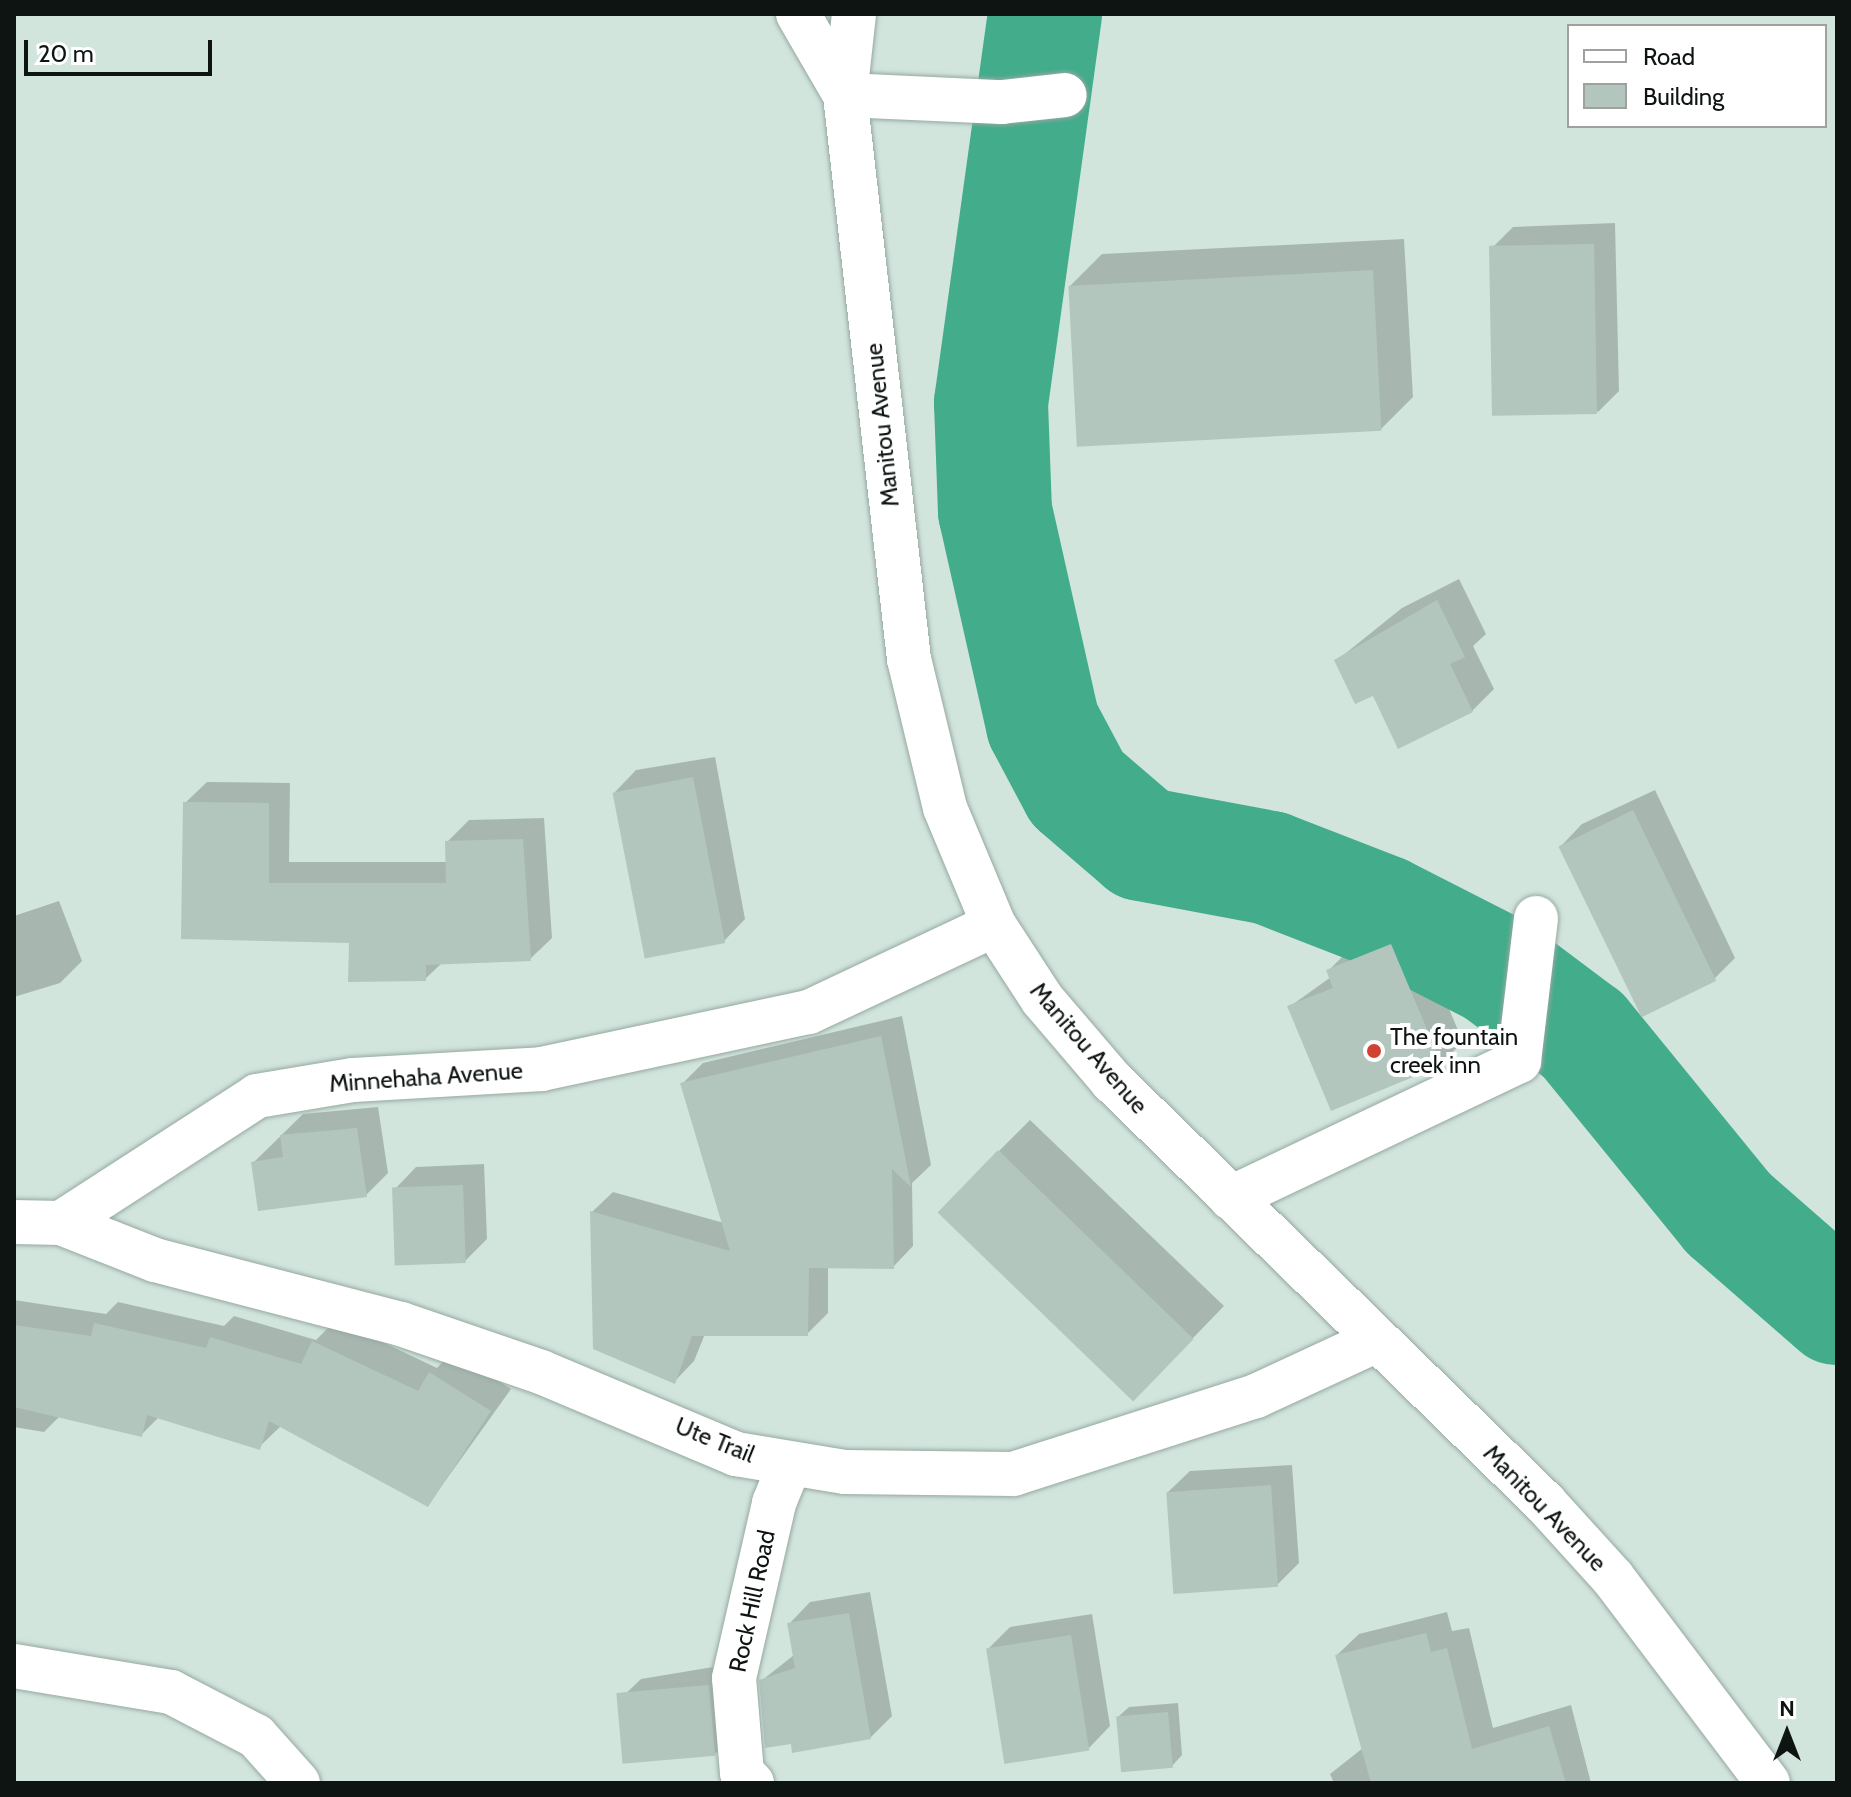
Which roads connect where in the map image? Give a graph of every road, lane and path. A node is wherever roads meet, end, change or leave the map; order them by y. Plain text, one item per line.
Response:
1 (798, 14) edge
2 (854, 14) edge
3 (845, 95) junction
4 (1065, 95) dead end
5 (1536, 918) dead end
6 (994, 925) junction
7 (1231, 1198) junction
8 (14, 1222) edge
9 (61, 1223) junction
10 (1375, 1341) junction
11 (789, 1466) junction
12 (14, 1666) edge
13 (298, 1783) edge
14 (752, 1783) edge
15 (1768, 1783) edge

1 - 3 street, Manitou Avenue
2 - 3 street, Manitou Avenue
3 - 4 street
3 - 6 street, Manitou Avenue
5 - 7 street
6 - 7 street, Manitou Avenue
6 - 9 street, Minnehaha Avenue
7 - 10 street, Manitou Avenue
8 - 9 street
9 - 11 street, Ute Trail
10 - 11 street, Ute Trail
10 - 15 street, Manitou Avenue
11 - 14 street, Rock Hill Road
12 - 13 street

